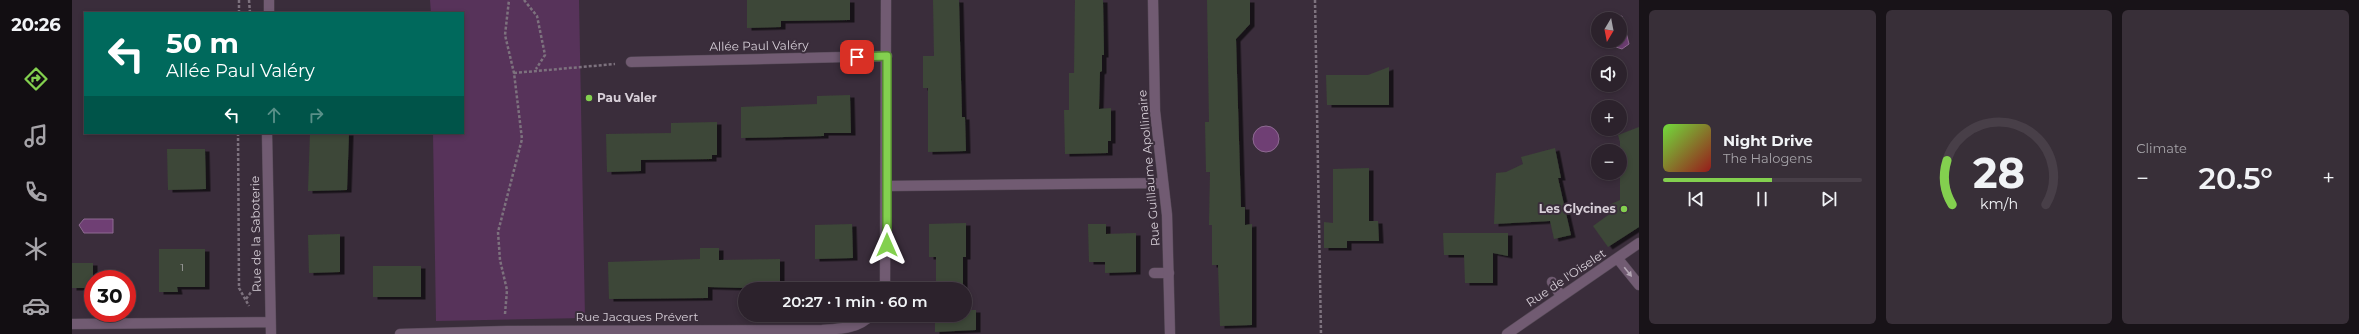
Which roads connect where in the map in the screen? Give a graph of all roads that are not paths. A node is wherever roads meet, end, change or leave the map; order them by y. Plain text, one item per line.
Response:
1 (269, 0) edge
2 (886, 0) edge
3 (1152, 0) edge
4 (269, 12) edge
5 (887, 56) junction
6 (630, 62) road end
7 (267, 134) edge
8 (1163, 183) junction
9 (887, 186) junction
10 (1639, 243) edge
11 (1618, 259) junction
12 (1154, 273) dead end
13 (1169, 273) junction
14 (885, 282) edge
15 (1552, 282) dead end
16 (1639, 285) edge
17 (1561, 296) junction
18 (270, 322) junction
19 (861, 322) edge
20 (72, 324) edge
21 (507, 332) edge
22 (622, 332) edge
23 (271, 334) edge
24 (400, 334) edge
25 (1170, 334) edge
26 (1507, 334) edge

1 - 4 street
2 - 5 street
3 - 8 street, Rue Guillaume Apollinaire
5 - 6 street, Allée Paul Valéry
5 - 9 street
7 - 18 street, Rue de la Saboterie
8 - 9 street
8 - 13 street, Rue Guillaume Apollinaire
9 - 14 street
10 - 11 street, Rue de l'Oiselet
11 -> 16 street
11 - 17 street, Rue de l'Oiselet
12 - 13 street
13 - 25 street, Rue Guillaume Apollinaire
15 - 17 street
17 - 26 street, Rue de l'Oiselet
18 - 20 street
18 - 23 street, Rue de la Saboterie
19 - 22 street, Rue Jacques Prévert
21 - 22 street, Rue Jacques Prévert
21 - 24 street, Rue Jacques Prévert

